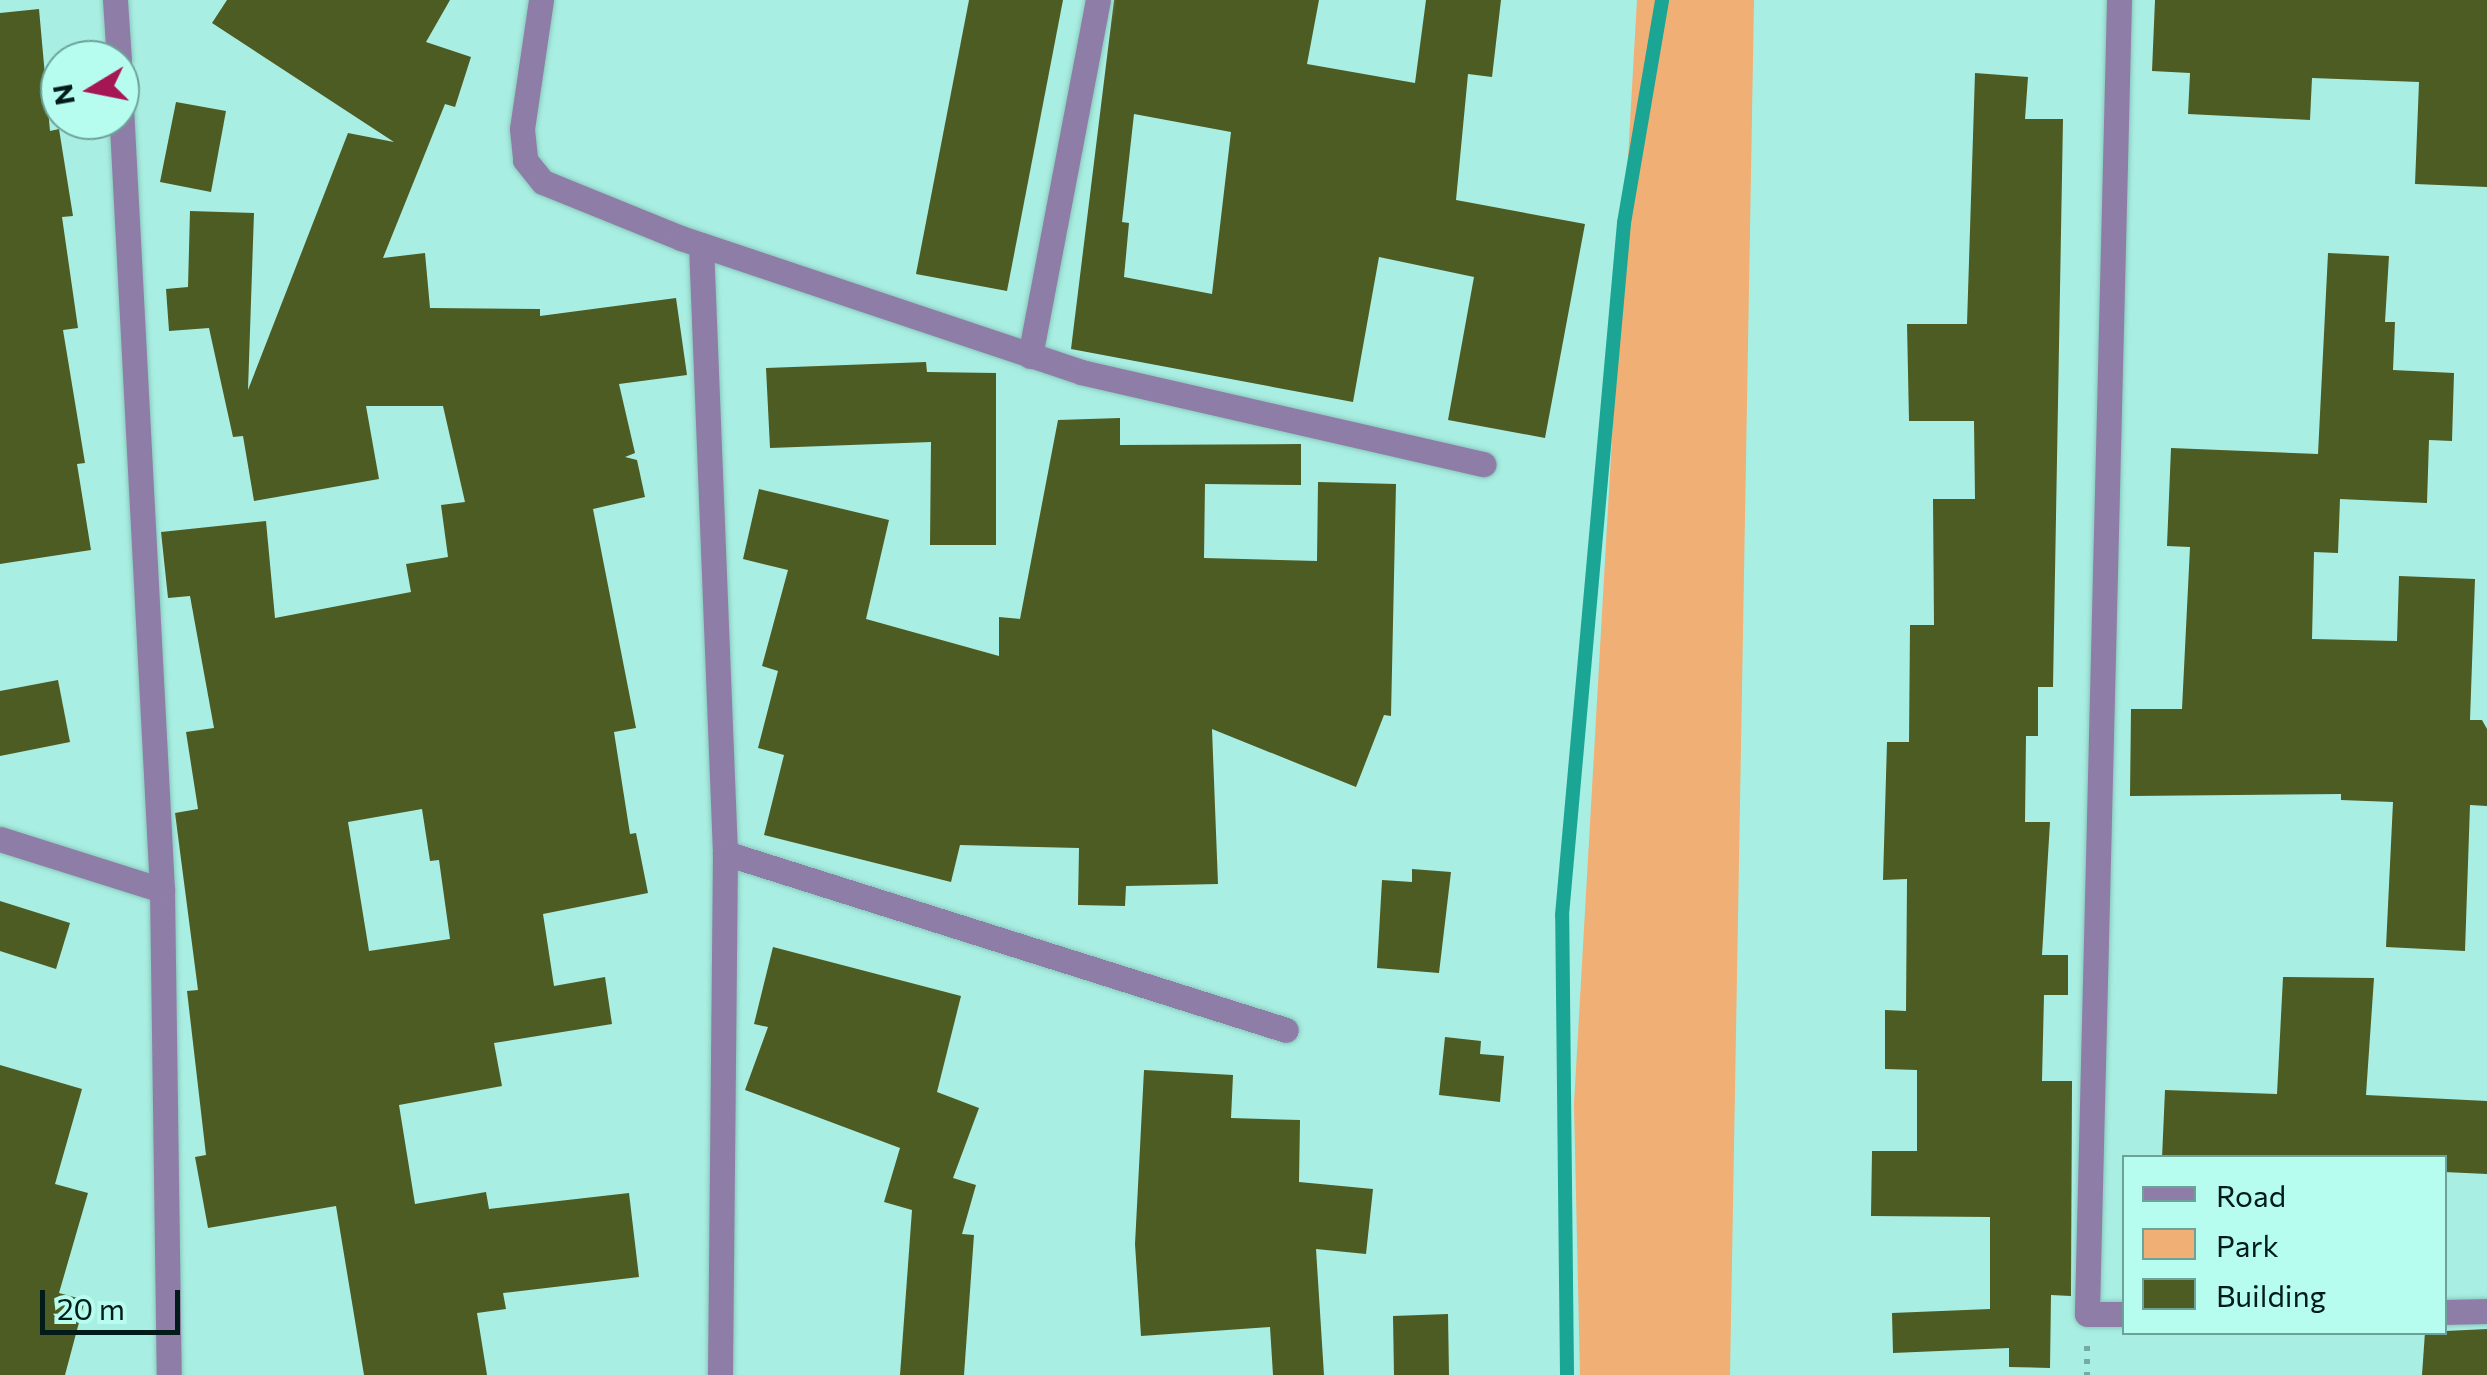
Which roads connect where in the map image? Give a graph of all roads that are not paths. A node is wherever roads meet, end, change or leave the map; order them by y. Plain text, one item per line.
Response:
1 (115, 0) edge
2 (542, 0) edge
3 (1098, 0) edge
4 (2119, 0) edge
5 (117, 40) edge
6 (123, 140) edge
7 (702, 245) junction
8 (1030, 356) junction
9 (1484, 464) dead end
10 (0, 839) edge
11 (724, 853) junction
12 (162, 890) junction
13 (1286, 1030) dead end
14 (2487, 1311) edge
15 (2447, 1312) edge
16 (2122, 1314) edge
17 (169, 1375) edge
18 (720, 1375) edge

1 - 5 street
2 - 7 street
3 - 8 street
4 - 16 street
6 - 12 street
7 - 8 street
7 - 11 street
8 - 9 street
10 - 12 street
11 - 13 street
11 - 18 street
12 - 17 street
14 - 15 street

